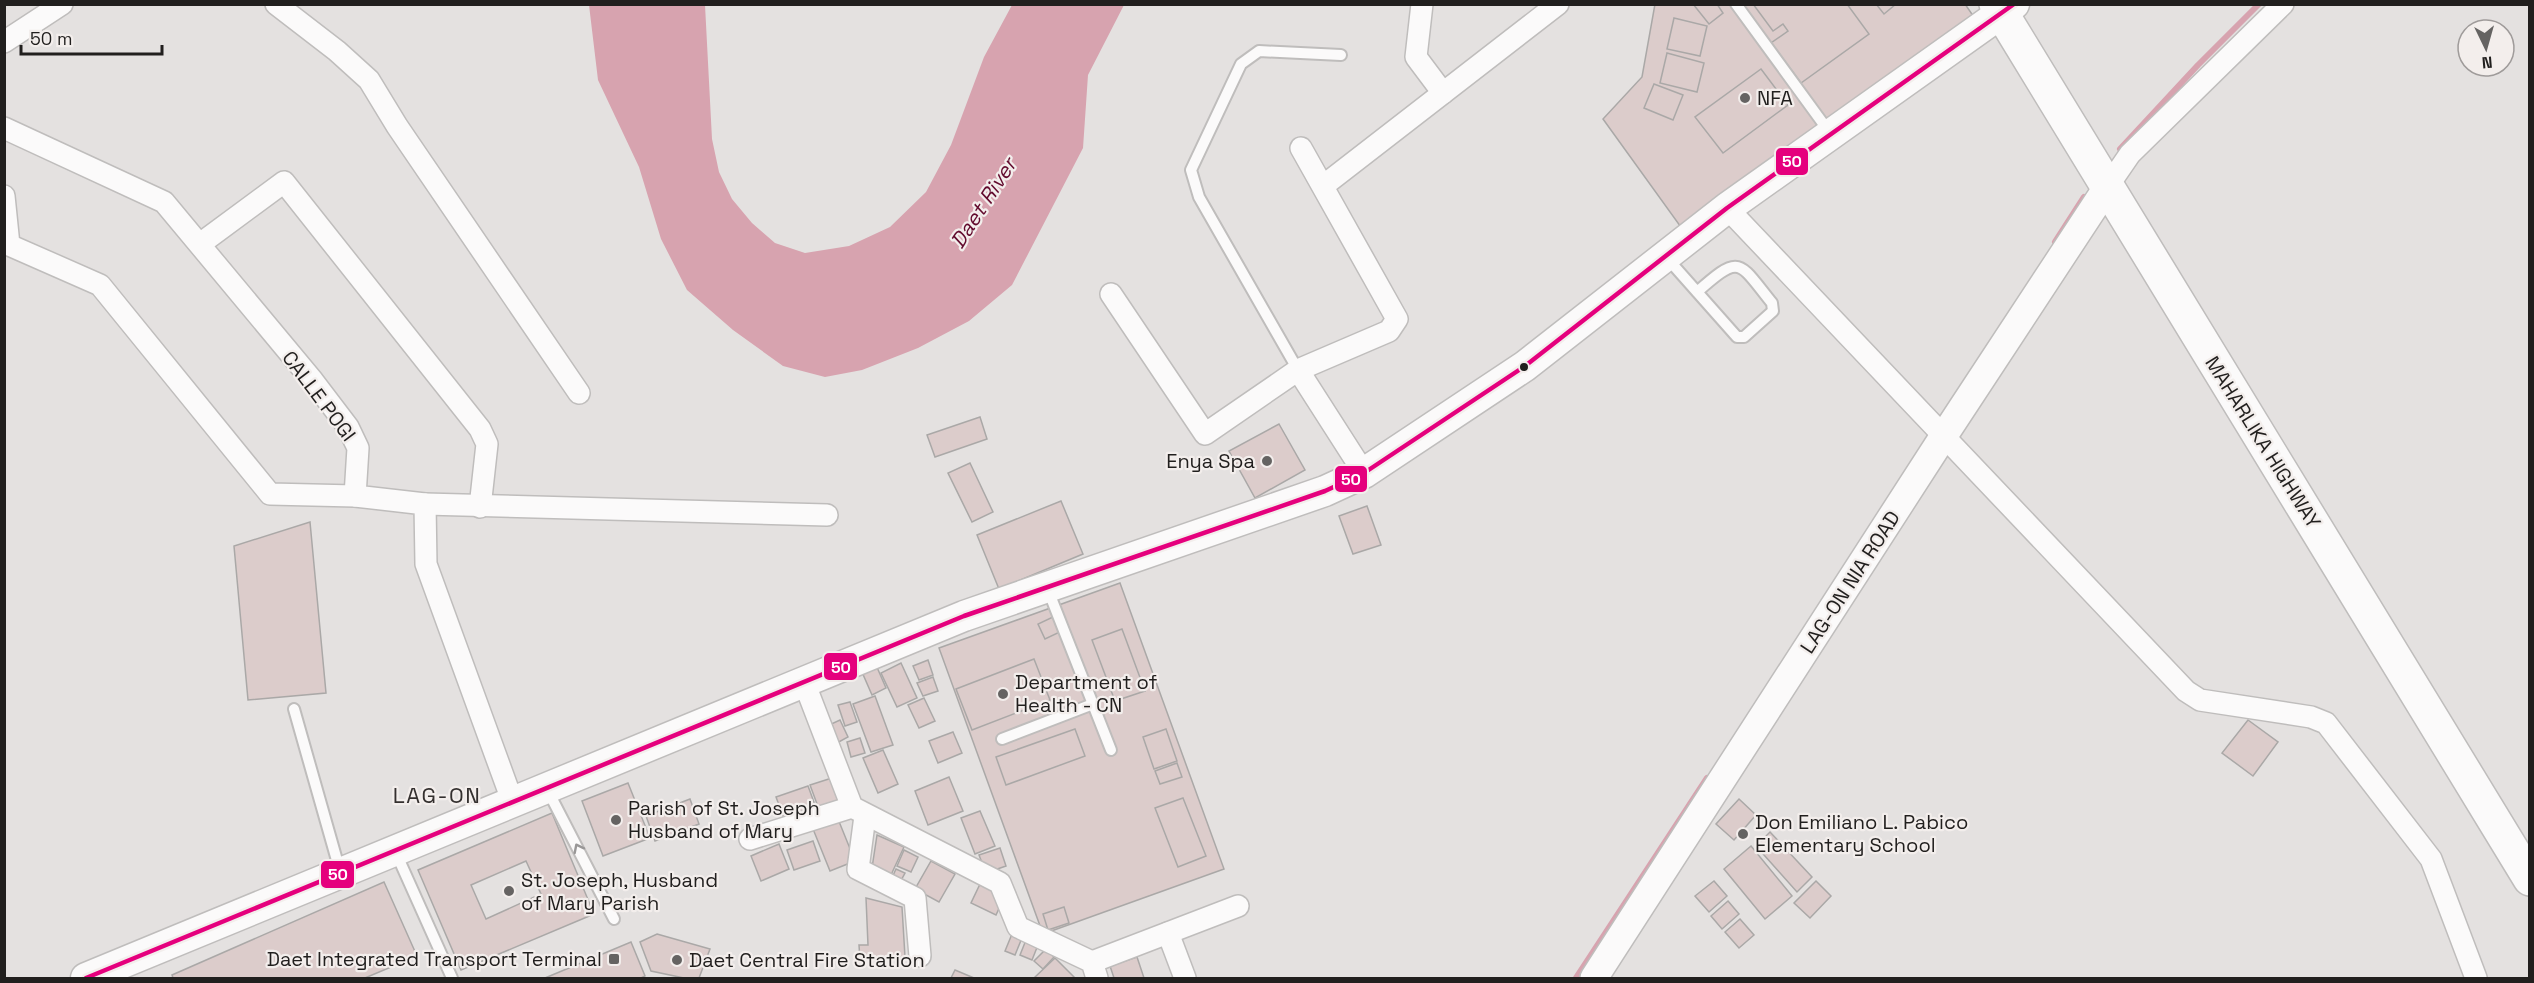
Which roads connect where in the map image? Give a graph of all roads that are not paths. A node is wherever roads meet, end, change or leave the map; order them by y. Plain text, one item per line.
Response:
1 (62, 4) edge
2 (276, 4) edge
3 (1422, 4) edge
4 (1558, 4) edge
5 (1736, 4) edge
6 (2283, 4) edge
7 (2004, 7) edge
8 (4, 42) edge
9 (1341, 55) dead end
10 (1443, 93) junction
11 (4, 128) edge
12 (1831, 134) junction
13 (1301, 148) dead end
14 (1323, 186) junction
15 (2108, 186) junction
16 (4, 196) edge
17 (1727, 208) junction
18 (200, 244) junction
19 (1665, 256) junction
20 (1697, 292) junction
21 (1111, 294) dead end
22 (1298, 370) junction
23 (579, 393) dead end
24 (1945, 434) junction
25 (1364, 473) junction
26 (356, 496) junction
27 (425, 504) junction
28 (480, 507) junction
29 (827, 515) dead end
30 (1047, 587) junction
31 (804, 682) junction
32 (1093, 704) junction
33 (294, 709) dead end
34 (1002, 739) dead end
35 (1111, 750) dead end
36 (548, 789) junction
37 (513, 803) junction
38 (859, 811) junction
39 (750, 839) dead end
40 (395, 851) junction
41 (341, 873) junction
42 (2529, 879) edge
43 (1238, 906) dead end
44 (614, 919) dead end
45 (1168, 933) junction
46 (920, 956) dead end
47 (1094, 970) edge
48 (86, 978) edge
49 (452, 978) edge
50 (1185, 978) edge
51 (1594, 978) edge
52 (2476, 978) edge

1 - 8 street
2 - 23 street
3 - 10 street
4 - 10 street
5 - 12 lane
6 - 15 street
7 - 12 main road
7 - 15 highway, MAHARLIKA HIGHWAY
9 - 22 lane
10 - 14 street
11 - 18 street, CALLE POGI
12 - 17 main road
13 - 14 street
14 - 22 street
15 - 24 street, LAG-ON NIA ROAD
15 - 42 highway, MAHARLIKA HIGHWAY
16 - 26 street
17 - 19 main road
17 - 24 street
18 - 26 street, CALLE POGI
18 - 28 street
19 - 20 lane
19 - 25 main road
20 - 20 lane
21 - 22 street
22 - 25 street
24 - 51 street, LAG-ON NIA ROAD
24 - 52 street
25 - 30 main road
26 - 27 street
27 - 28 street
27 - 37 street
28 - 29 street
30 - 31 main road
30 - 32 lane
31 - 36 main road
31 - 38 street
32 - 34 lane
32 - 35 lane
33 - 41 lane
36 - 37 main road
44 -> 36 lane
37 - 40 main road
38 - 39 street
38 - 46 street
38 - 47 street
40 - 41 main road
40 - 49 lane
41 - 48 main road
43 - 45 street
45 - 47 street
45 - 50 street

